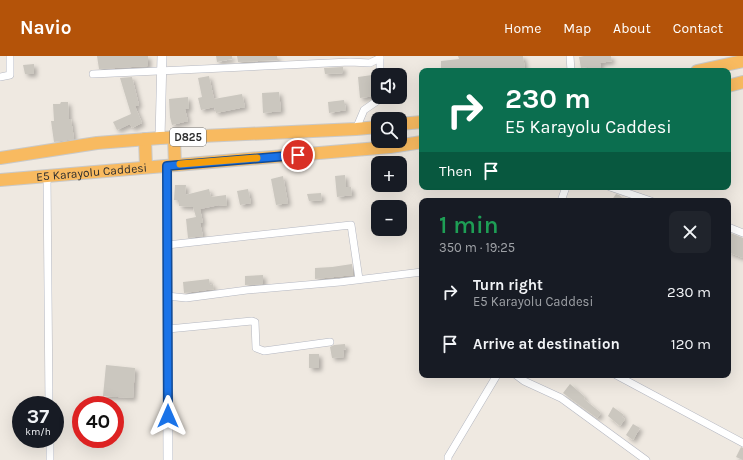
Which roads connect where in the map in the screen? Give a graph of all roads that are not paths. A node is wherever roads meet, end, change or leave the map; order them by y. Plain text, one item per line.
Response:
1 (10, 56) edge
2 (162, 56) edge
3 (570, 56) edge
4 (380, 57) edge
5 (743, 61) edge
6 (380, 68) edge
7 (571, 68) edge
8 (711, 68) edge
9 (162, 70) junction
10 (93, 74) dead end
11 (0, 77) edge
12 (743, 82) edge
13 (731, 85) edge
14 (373, 104) edge
15 (419, 122) edge
16 (407, 123) edge
17 (371, 128) edge
18 (356, 129) junction
19 (174, 137) junction
20 (160, 138) junction
21 (145, 139) junction
22 (419, 142) edge
23 (0, 158) edge
24 (171, 165) junction
25 (146, 167) junction
26 (47, 176) junction
27 (0, 180) edge
28 (619, 190) edge
29 (643, 198) edge
30 (731, 228) edge
31 (743, 232) edge
32 (167, 245) junction
33 (419, 272) edge
34 (359, 279) junction
35 (168, 296) junction
36 (168, 329) junction
37 (330, 342) dead end
38 (495, 378) edge
39 (520, 378) edge
40 (622, 378) edge
41 (49, 396) edge
42 (743, 443) edge
43 (50, 448) edge
44 (50, 460) edge
45 (168, 460) edge
46 (448, 460) edge
47 (646, 460) edge

1 - 11 street
2 - 9 street
3 - 7 street
4 - 6 street
4 - 9 street
5 - 8 highway
9 - 10 street
9 - 20 street
12 - 13 highway
14 - 18 street
15 - 16 highway
17 - 18 highway, E5 Karayolu Caddesi / D825
18 - 19 highway, E5 Karayolu Caddesi / D825
19 - 20 highway, E5 Karayolu Caddesi / D825
19 - 24 highway
20 - 21 highway, E5 Karayolu Caddesi / D825
21 - 23 highway, E5 Karayolu Caddesi / D825
21 - 25 highway
22 - 24 highway, E5 Karayolu Caddesi / D825
24 - 25 highway, E5 Karayolu Caddesi / D825
24 - 32 street
25 - 26 highway, E5 Karayolu Caddesi / D825
26 - 27 highway, E5 Karayolu Caddesi / D825
26 - 41 street
28 - 29 street
30 - 31 street
32 - 34 street
32 - 35 street
33 - 34 street
34 - 35 street
35 - 36 street
36 - 37 street
36 - 45 street
38 - 46 street
39 - 47 street
40 - 42 street
43 - 44 street

